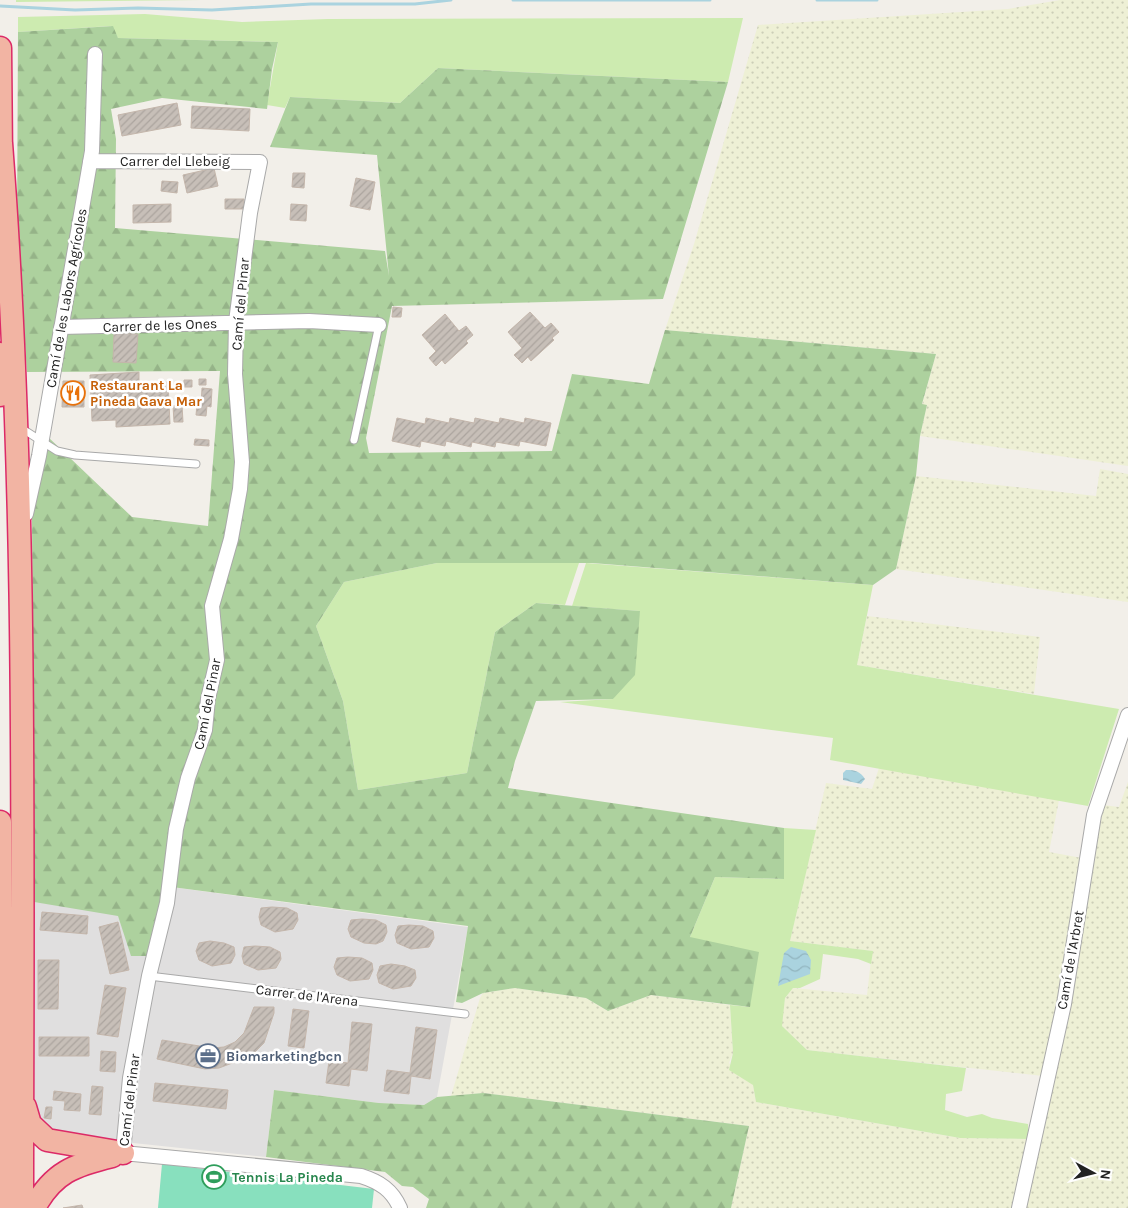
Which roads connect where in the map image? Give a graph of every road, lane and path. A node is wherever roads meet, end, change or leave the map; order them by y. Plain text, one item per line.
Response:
1 (0, 48) edge
2 (95, 54) dead end
3 (1, 143) edge
4 (90, 161) junction
5 (260, 162) joint
6 (236, 322) junction
7 (379, 325) joint
8 (61, 327) junction
9 (0, 395) edge
10 (17, 425) junction
11 (354, 440) dead end
12 (41, 443) junction
13 (196, 464) dead end
14 (20, 540) junction
15 (1128, 715) edge
16 (0, 822) edge
17 (148, 976) junction
18 (465, 1014) dead end
19 (22, 1083) junction
20 (123, 1153) junction
21 (2, 1208) edge
22 (22, 1208) edge
23 (34, 1208) edge
24 (400, 1208) edge
25 (1019, 1208) edge

1 - 3 highway
2 - 4 street, Camí de les Labors Agrícoles
3 - 9 highway
3 - 10 highway
4 - 5 street, Carrer del Llebeig
4 - 8 street, Camí de les Labors Agrícoles
5 - 6 street, Camí del Pinar
6 - 7 street, Carrer de les Ones
6 - 8 street, Carrer de les Ones
6 - 17 street, Camí del Pinar
7 - 11 lane
8 - 12 street, Camí de les Labors Agrícoles
10 - 12 lane
10 - 14 highway
12 - 13 lane
12 - 14 street, Camí de les Labors Agrícoles
14 - 19 highway
15 - 25 street, Camí de l'Arbret
16 - 21 highway
17 - 18 lane, Carrer de l'Arena
17 - 20 street, Camí del Pinar
19 - 20 highway
19 - 22 highway
20 - 23 highway
20 - 24 street

